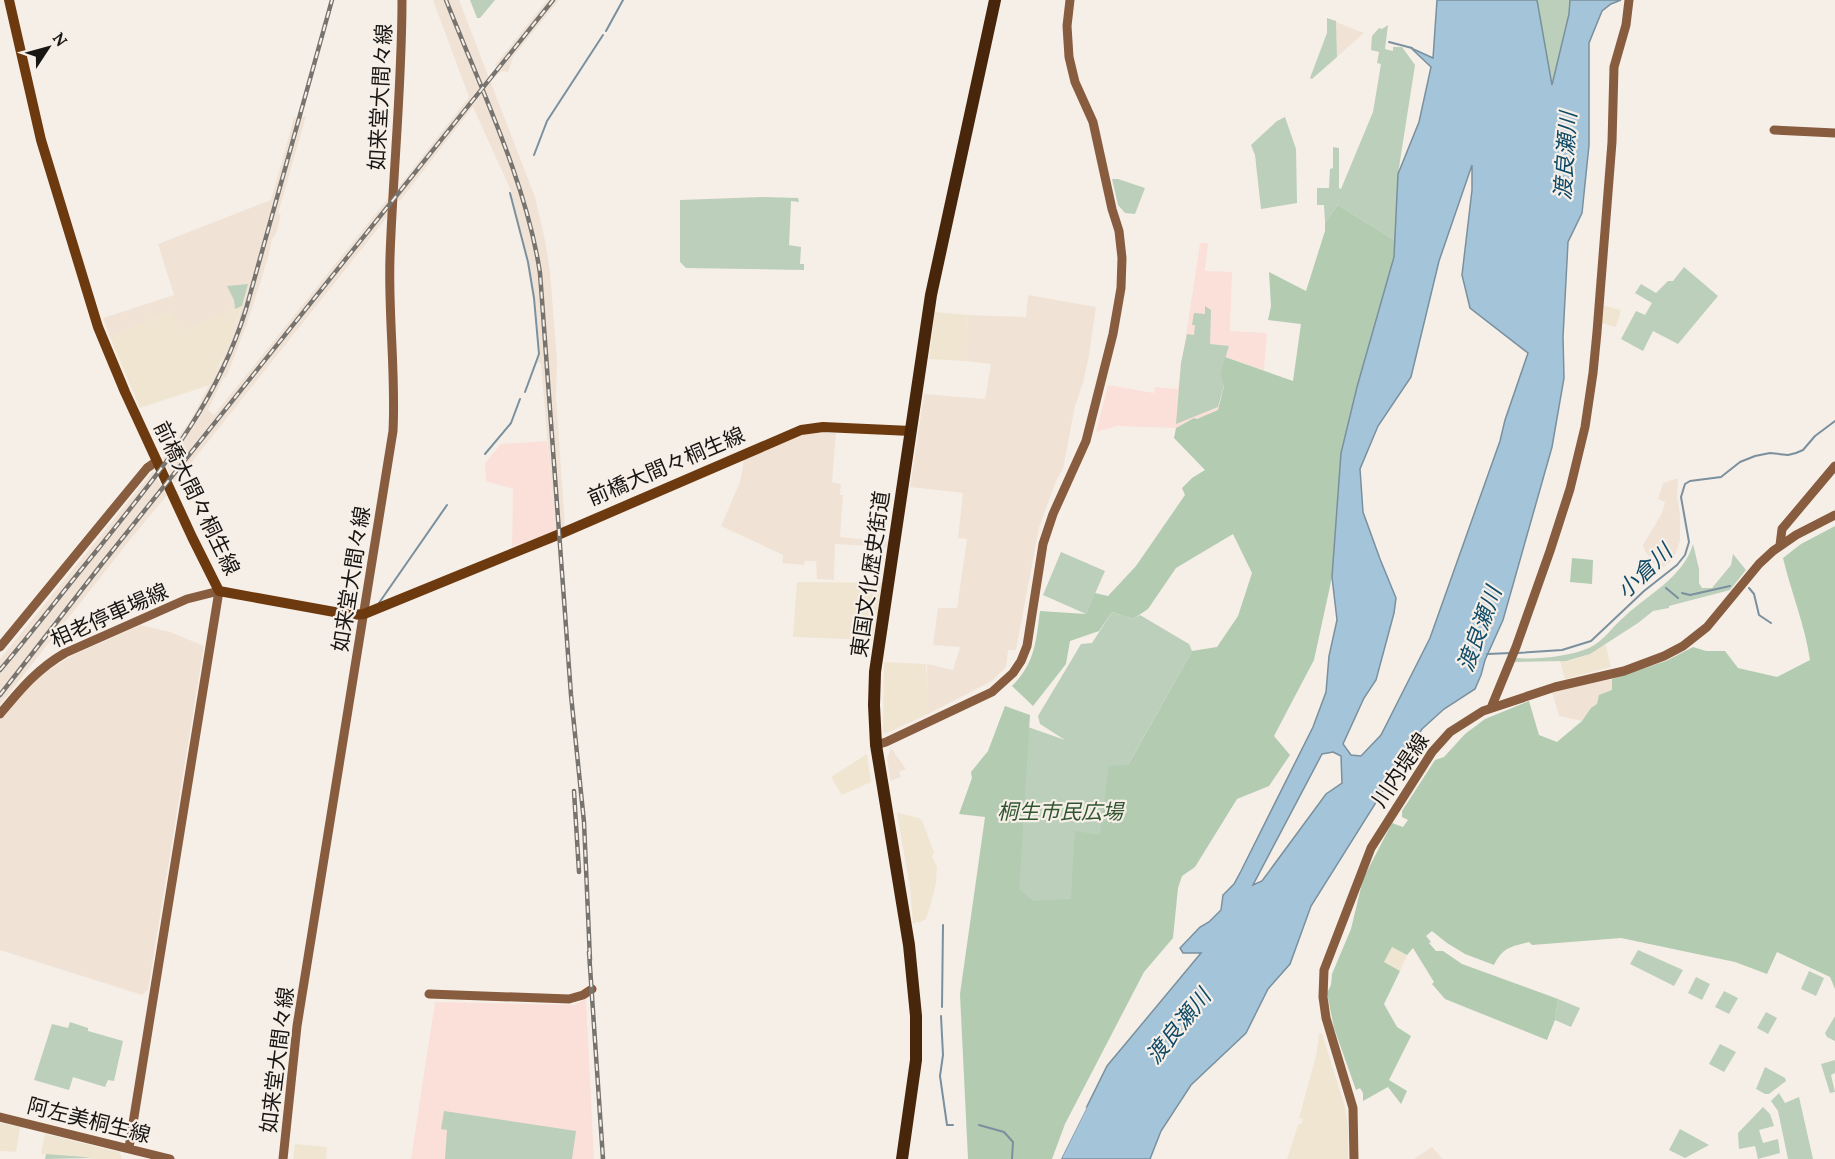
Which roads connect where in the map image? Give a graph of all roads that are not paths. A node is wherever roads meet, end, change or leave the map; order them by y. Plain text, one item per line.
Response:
1 (9, 0) edge
2 (402, 0) edge
3 (995, 0) edge
4 (1070, 0) edge
5 (1629, 0) edge
6 (1774, 130) dead end
7 (1835, 133) edge
8 (911, 431) junction
9 (157, 460) junction
10 (1835, 466) edge
11 (1835, 515) edge
12 (1780, 545) junction
13 (219, 591) junction
14 (364, 614) junction
15 (0, 648) edge
16 (1491, 708) junction
17 (0, 714) edge
18 (876, 745) junction
19 (592, 989) dead end
20 (429, 994) dead end
21 (0, 1117) edge
22 (129, 1148) junction
23 (170, 1159) edge
24 (283, 1159) edge
25 (902, 1159) edge
26 (1354, 1159) edge

1 - 9 main road, 前橋大間々桐生線
2 - 14 street, 如来堂大間々線
3 - 8 highway, 東国文化歴史街道
4 - 18 street
5 - 16 street
6 - 7 street
8 - 14 main road, 前橋大間々桐生線
8 - 18 highway, 東国文化歴史街道
9 - 13 main road, 前橋大間々桐生線
9 - 15 street
10 - 12 street
11 - 12 street, 川内堤線
12 - 16 street, 川内堤線
13 - 14 main road, 前橋大間々桐生線
13 - 17 street, 相老停車場線
13 - 22 street
14 - 24 street, 如来堂大間々線
16 - 26 street, 川内堤線
18 - 25 highway, 東国文化歴史街道
19 - 20 street
21 - 22 street, 阿左美桐生線
22 - 23 street, 阿左美桐生線

